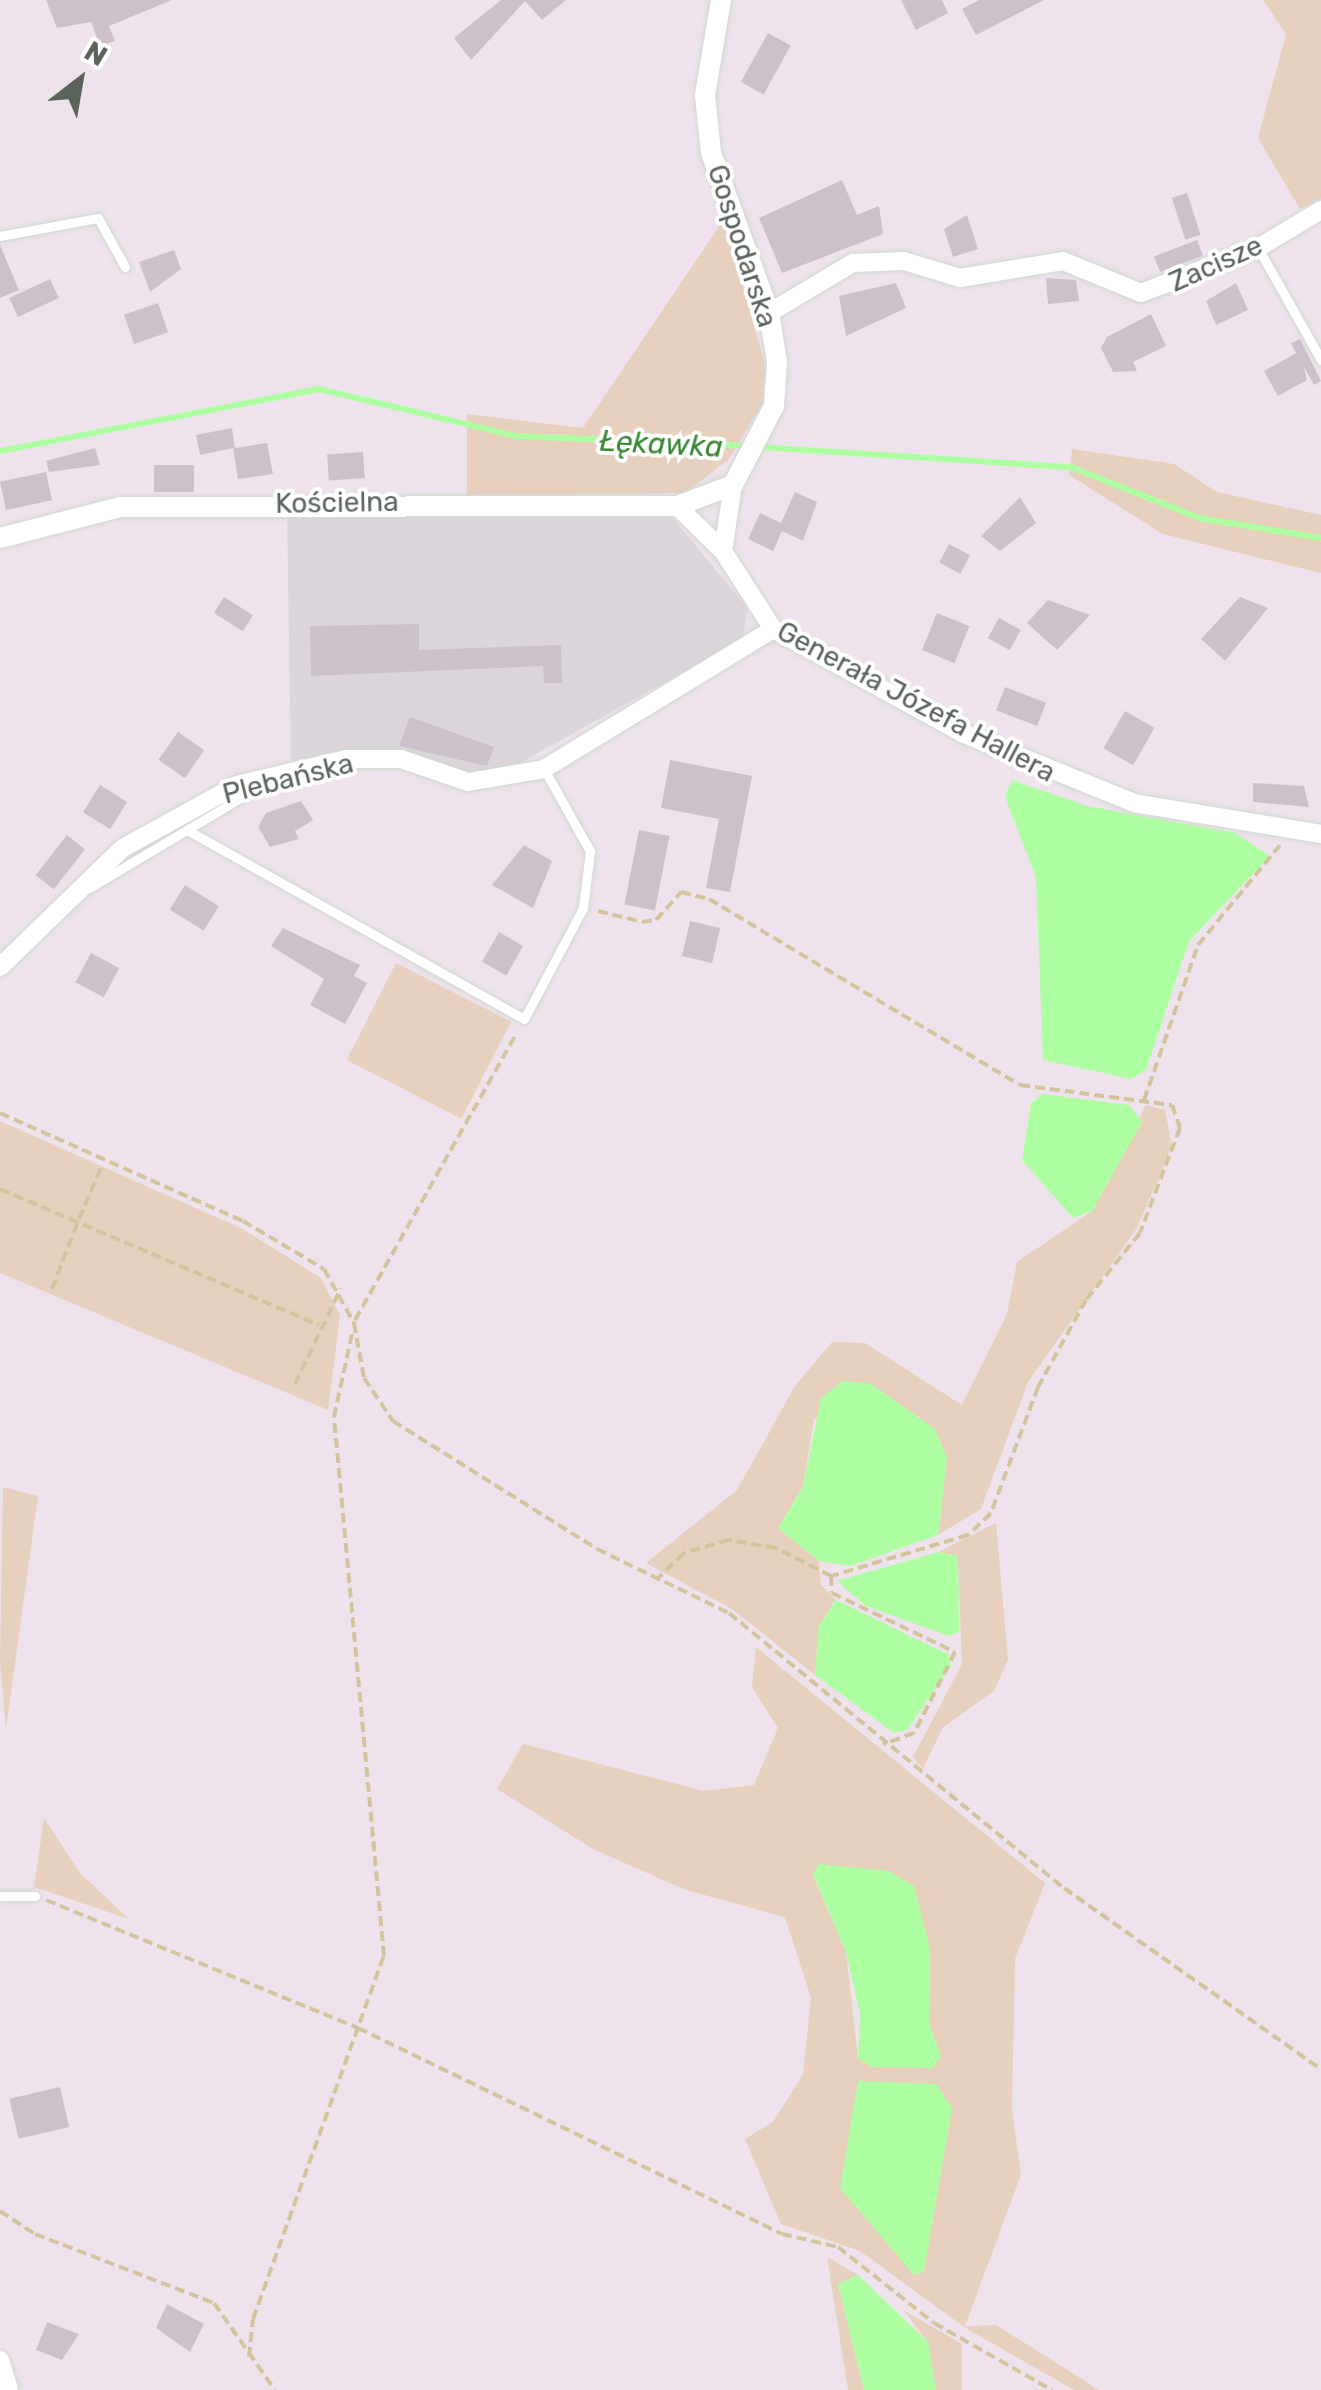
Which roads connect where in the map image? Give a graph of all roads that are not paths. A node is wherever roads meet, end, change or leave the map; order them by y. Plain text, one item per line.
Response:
1 (721, 0) edge
2 (1321, 210) edge
3 (0, 236) edge
4 (1258, 248) junction
5 (125, 267) dead end
6 (769, 313) junction
7 (1321, 360) edge
8 (733, 485) junction
9 (678, 506) junction
10 (0, 538) edge
11 (723, 551) junction
12 (773, 630) junction
13 (544, 769) junction
14 (274, 777) junction
15 (189, 832) junction
16 (1321, 834) edge
17 (87, 890) junction
18 (0, 968) edge
19 (0, 1896) edge
20 (35, 1896) road end
21 (0, 2360) edge
22 (8, 2390) edge

1 - 6 street, Gospodarska
2 - 4 street, Zacisze
3 - 5 lane
4 - 6 street, Zacisze
4 - 7 lane
6 - 8 street, Gospodarska
8 - 9 street
8 - 11 street
9 - 10 street, Kościelna
9 - 11 street, Generała Józefa Hallera
11 - 12 street, Generała Józefa Hallera
12 - 13 street, Plebańska
12 - 16 street, Generała Józefa Hallera
13 - 14 street, Plebańska
13 - 15 lane
14 - 15 lane
14 - 17 street, Plebańska
15 - 17 lane
17 - 18 street, Plebańska
19 - 20 lane
21 - 22 street

